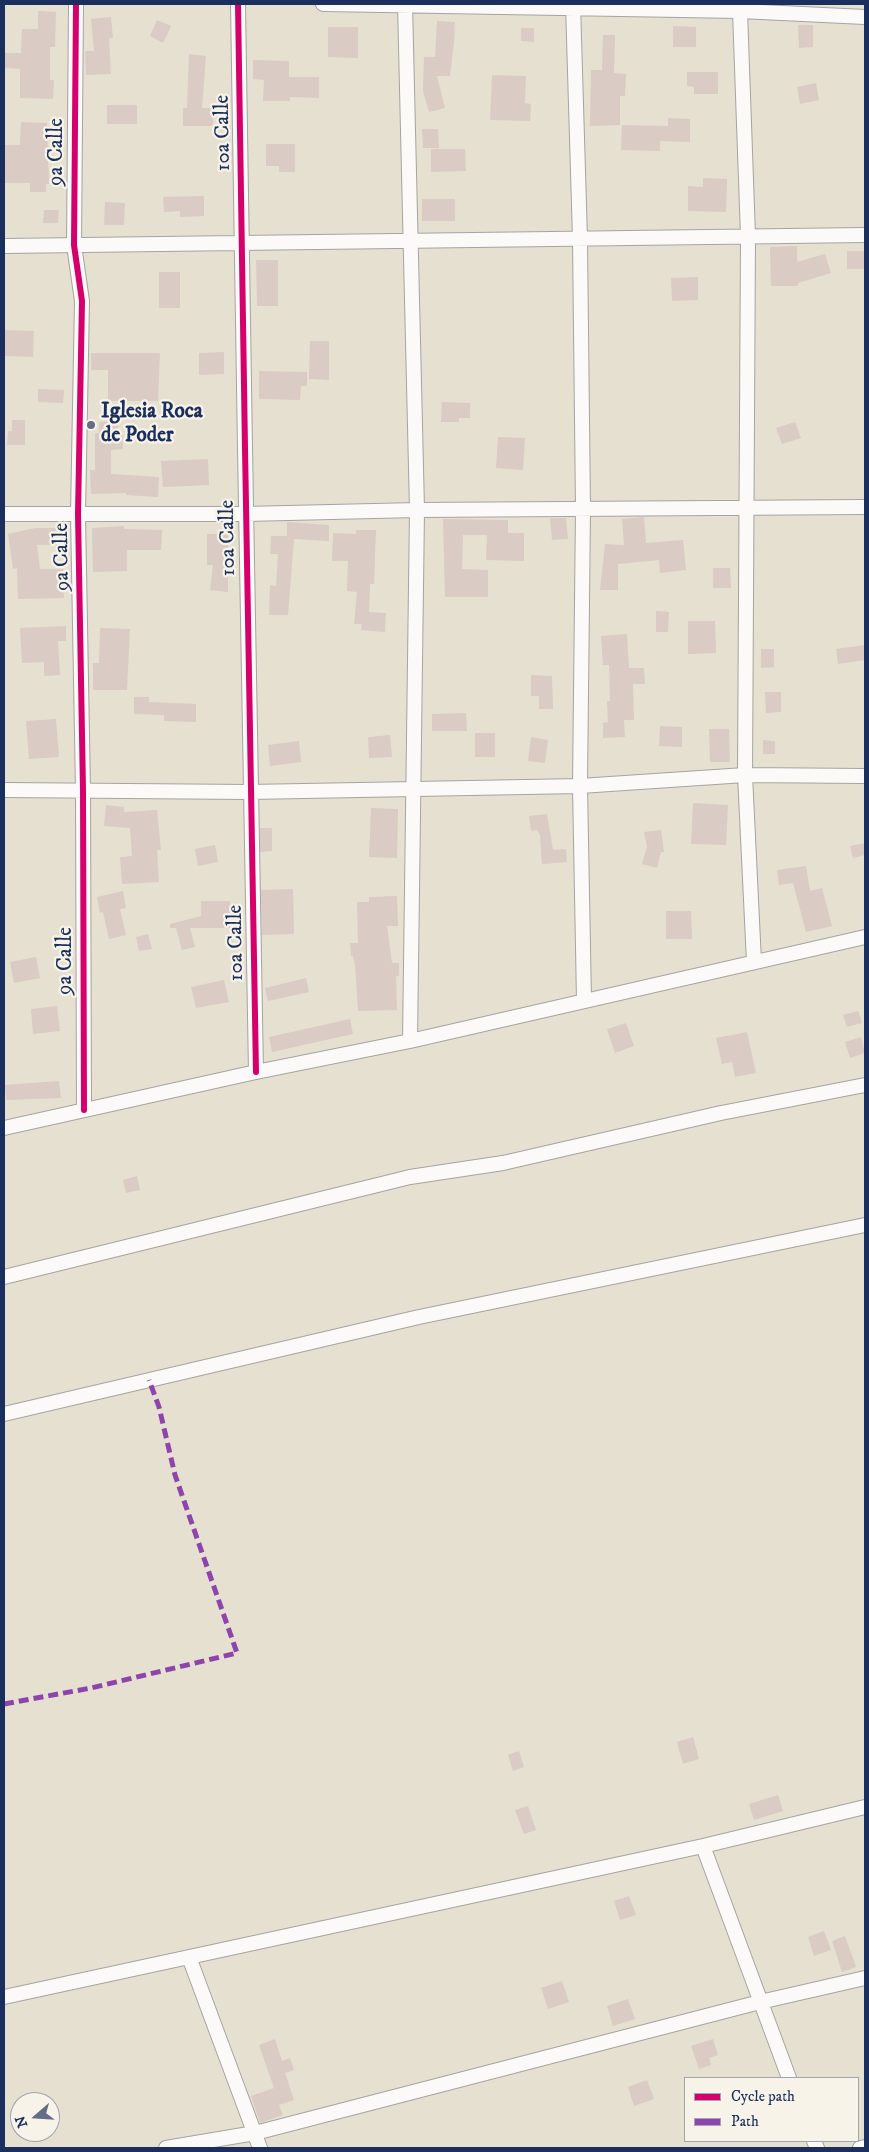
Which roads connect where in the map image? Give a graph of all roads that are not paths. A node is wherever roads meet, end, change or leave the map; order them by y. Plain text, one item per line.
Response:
1 (76, 4) edge
2 (238, 4) edge
3 (323, 4) edge
4 (405, 4) edge
5 (573, 6) edge
6 (740, 11) junction
7 (865, 16) edge
8 (865, 234) edge
9 (748, 236) junction
10 (580, 239) junction
11 (411, 241) junction
12 (243, 243) junction
13 (74, 245) junction
14 (4, 246) edge
15 (865, 507) edge
16 (583, 509) junction
17 (747, 509) junction
18 (417, 510) junction
19 (4, 514) edge
20 (78, 514) junction
21 (244, 514) junction
22 (745, 775) junction
23 (865, 776) edge
24 (580, 786) junction
25 (415, 787) junction
26 (4, 790) edge
27 (83, 790) junction
28 (249, 792) junction
29 (865, 937) edge
30 (754, 962) junction
31 (584, 1001) junction
32 (410, 1041) junction
33 (256, 1072) junction
34 (865, 1085) edge
35 (84, 1110) junction
36 (4, 1128) edge
37 (865, 1225) edge
38 (4, 1277) edge
39 (4, 1414) edge
40 (865, 1806) edge
41 (704, 1846) junction
42 (189, 1957) junction
43 (865, 1978) edge
44 (4, 1997) edge
45 (760, 2002) junction
46 (789, 2077) edge
47 (255, 2133) junction
48 (865, 2147) edge
49 (166, 2148) edge
50 (260, 2148) edge
51 (860, 2148) edge

1 - 13 street, 9a Calle
2 - 12 street, 10a Calle
3 - 4 street
4 - 5 street
4 - 11 street
5 - 6 street
5 - 10 street
6 - 7 street
6 - 9 street
8 - 9 street
9 - 10 street
9 - 17 street
10 - 11 street
10 - 16 street
11 - 12 street
11 - 18 street
12 - 13 street
12 - 21 street, 10a Calle
13 - 14 street
13 - 20 street, 9a Calle
15 - 17 street
16 - 17 street
16 - 18 street
16 - 24 street
17 - 22 street
18 - 21 street
18 - 25 street
19 - 20 street
20 - 21 street
20 - 27 street, 9a Calle
21 - 28 street, 10a Calle
22 - 23 street
22 - 24 street
22 - 30 street
24 - 25 street
24 - 31 street
25 - 28 street
25 - 32 street
26 - 27 street
27 - 28 street
27 - 35 street, 9a Calle
28 - 33 street, 10a Calle
29 - 30 street
30 - 31 street
31 - 32 street
32 - 33 street
33 - 35 street
34 - 38 street
35 - 36 street
37 - 39 street
40 - 41 street
41 - 42 street
41 - 45 street
42 - 44 street
42 - 47 street
43 - 45 street
45 - 46 street
45 - 47 street
47 - 49 street
47 - 50 street
48 - 51 street

